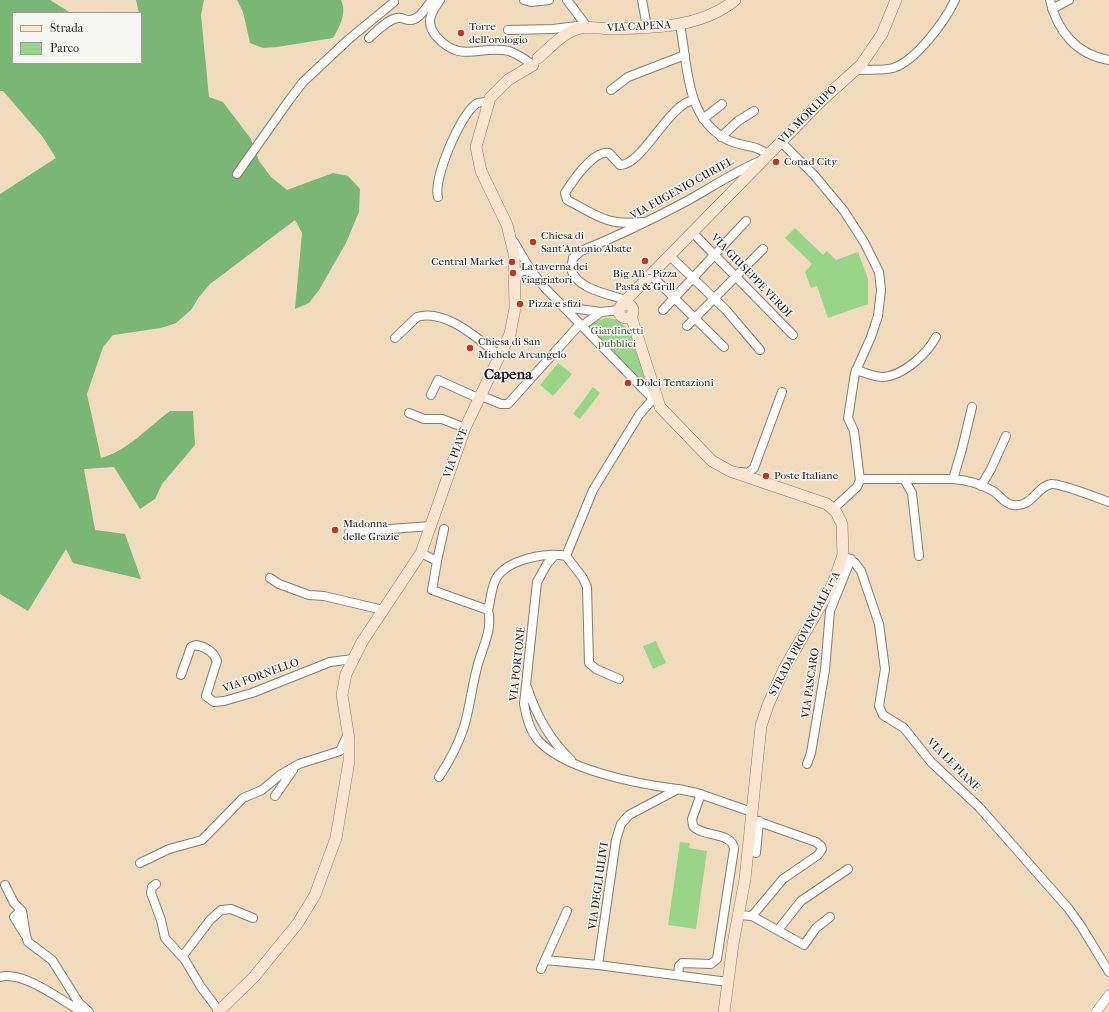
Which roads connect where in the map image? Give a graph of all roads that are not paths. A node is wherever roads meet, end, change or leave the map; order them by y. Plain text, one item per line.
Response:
1 (432, 0) edge
2 (440, 0) edge
3 (524, 0) edge
4 (549, 0) edge
5 (567, 0) edge
6 (642, 0) edge
7 (735, 0) edge
8 (896, 0) edge
9 (955, 0) edge
10 (1050, 0) edge
11 (1070, 0) edge
12 (394, 1) edge
13 (1052, 8) junction
14 (402, 18) junction
15 (680, 25) junction
16 (586, 26) junction
17 (647, 27) junction
18 (508, 30) dead end
19 (369, 38) dead end
20 (685, 55) junction
21 (1109, 60) edge
22 (534, 64) junction
23 (856, 70) junction
24 (611, 90) dead end
25 (694, 100) junction
26 (487, 102) junction
27 (722, 104) dead end
28 (754, 112) dead end
29 (703, 119) junction
30 (721, 137) junction
31 (782, 142) junction
32 (766, 157) junction
33 (237, 174) dead end
34 (438, 197) dead end
35 (646, 221) junction
36 (746, 221) dead end
37 (693, 233) junction
38 (510, 236) junction
39 (763, 249) dead end
40 (715, 254) junction
41 (670, 256) junction
42 (532, 271) junction
43 (516, 275) junction
44 (651, 275) junction
45 (736, 276) junction
46 (693, 278) junction
47 (638, 288) junction
48 (674, 298) junction
49 (714, 298) junction
50 (622, 305) junction
51 (564, 307) junction
52 (579, 308) junction
53 (663, 310) dead end
54 (600, 312) junction
55 (632, 313) junction
56 (574, 318) junction
57 (695, 318) junction
58 (581, 325) junction
59 (687, 326) dead end
60 (793, 335) dead end
61 (395, 338) dead end
62 (936, 338) dead end
63 (724, 347) dead end
64 (760, 350) dead end
65 (500, 356) junction
66 (856, 370) junction
67 (782, 392) dead end
68 (431, 395) dead end
69 (479, 396) junction
70 (657, 403) junction
71 (972, 407) dead end
72 (409, 414) dead end
73 (465, 428) junction
74 (1006, 436) dead end
75 (730, 472) junction
76 (861, 479) junction
77 (904, 479) junction
78 (953, 479) junction
79 (981, 486) junction
80 (1109, 502) edge
81 (834, 509) junction
82 (431, 526) junction
83 (444, 529) dead end
84 (349, 532) dead end
85 (421, 553) junction
86 (556, 555) junction
87 (566, 556) junction
88 (919, 556) dead end
89 (847, 557) junction
90 (437, 561) junction
91 (270, 578) dead end
92 (383, 610) junction
93 (488, 610) junction
94 (353, 659) junction
95 (181, 675) dead end
96 (619, 679) dead end
97 (526, 684) junction
98 (348, 731) junction
99 (575, 763) junction
100 (299, 764) junction
101 (807, 764) dead end
102 (440, 777) dead end
103 (678, 789) junction
104 (700, 794) junction
105 (275, 796) dead end
106 (755, 820) junction
107 (756, 853) dead end
108 (140, 863) dead end
109 (848, 869) dead end
110 (156, 884) dead end
111 (5, 885) dead end
112 (567, 911) dead end
113 (738, 915) junction
114 (752, 916) junction
115 (830, 917) dead end
116 (253, 918) dead end
117 (778, 930) junction
118 (182, 957) junction
119 (545, 960) junction
120 (598, 965) junction
121 (541, 969) dead end
122 (1109, 972) edge
123 (678, 975) junction
124 (0, 977) edge
125 (728, 982) junction
126 (1109, 995) edge
127 (82, 1012) edge
128 (89, 1012) edge
129 (218, 1012) edge
130 (724, 1012) edge
131 (1096, 1012) edge

1 - 14 street
2 - 22 street
3 - 4 street
5 - 16 street
6 - 17 street
7 - 15 main road, VIA CAPENA
8 - 23 main road, VIA MORLUPO
9 - 23 street
10 - 13 street
11 - 13 street
12 - 14 street
12 - 33 street
13 - 21 street
14 - 19 street
15 - 17 main road, VIA CAPENA
15 - 20 street
16 - 17 main road, VIA CAPENA
16 - 18 street
16 - 22 main road
20 - 24 street
20 - 25 street
22 - 26 main road
23 - 31 main road, VIA MORLUPO
25 - 29 street
25 - 35 street
26 - 34 street
26 - 38 main road, VIA PIAVE
27 - 29 street
28 - 30 street
29 - 30 street
30 - 32 street
31 - 32 main road, VIA MORLUPO
31 - 66 street
32 - 35 street, VIA EUGENIO CURIEL
32 - 37 main road, VIA MORLUPO
35 - 50 street, VIA EUGENIO CURIEL
36 - 40 street
37 - 40 street, VIA GIUSEPPE VERDI
37 - 41 main road, VIA MORLUPO
38 - 42 street
38 - 43 main road, VIA PIAVE
39 - 45 street
40 - 45 street, VIA GIUSEPPE VERDI
40 - 46 street
41 - 44 main road, VIA MORLUPO
41 - 46 street
42 - 43 street
42 - 51 street
43 - 65 main road, VIA PIAVE
44 - 47 main road, VIA MORLUPO
44 - 48 street
45 - 49 street
45 - 60 street, VIA GIUSEPPE VERDI
46 - 48 street
46 - 49 street
47 - 50 main road, VIA MORLUPO
47 - 55 main road
48 - 53 street
48 - 57 street
49 - 57 street
49 - 64 street
50 - 54 street
50 - 55 main road
51 - 52 street
51 - 56 street
52 - 54 street
52 - 56 street
54 - 58 street
55 - 70 main road
56 - 58 street
57 - 59 street
57 - 63 street
58 - 69 street
58 - 70 street
61 - 65 street
62 - 66 street
65 - 69 main road, VIA PIAVE
66 - 76 street
67 - 75 street
68 - 69 street
69 - 73 main road, VIA PIAVE
70 - 75 main road
70 - 87 street
71 - 78 street
72 - 73 street
73 - 82 main road, VIA PIAVE
74 - 79 street
75 - 81 main road
76 - 77 street
76 - 81 street
77 - 78 street
77 - 88 street
78 - 79 street
79 - 80 street
81 - 89 main road, STRADA PROVINCIALE 17A
82 - 84 street
82 - 85 main road, VIA PIAVE
83 - 90 street
85 - 90 street
85 - 92 main road, VIA PIAVE
86 - 87 street
86 - 93 street
86 - 97 street, VIA PORTONE
87 - 96 street
89 - 101 street, VIA PASCARO
89 - 106 main road, STRADA PROVINCIALE 17A
89 - 122 street, VIA LE PIANE
90 - 93 street
91 - 92 street
92 - 94 main road, VIA PIAVE
93 - 102 street
94 - 95 street, VIA FORNELLO
94 - 98 main road, VIA PIAVE
97 - 99 street
97 - 99 street, VIA PORTONE
98 - 100 street
98 - 129 main road, VIA PIAVE
99 - 103 street, VIA PORTONE
100 - 105 street
100 - 108 street
103 - 104 street
103 - 120 street, VIA DEGLI ULIVI
104 - 106 street
104 - 123 street
106 - 107 street
106 - 113 main road, STRADA PROVINCIALE 17A
106 - 114 street
109 - 117 street
110 - 118 street
111 - 128 street
112 - 119 street
113 - 114 street
113 - 125 main road, STRADA PROVINCIALE 17A
114 - 117 street
115 - 117 street
116 - 118 street
118 - 129 street
119 - 120 street
119 - 121 street
120 - 123 street
123 - 125 street
124 - 127 street
125 - 130 main road, STRADA PROVINCIALE 17A
126 - 131 street

